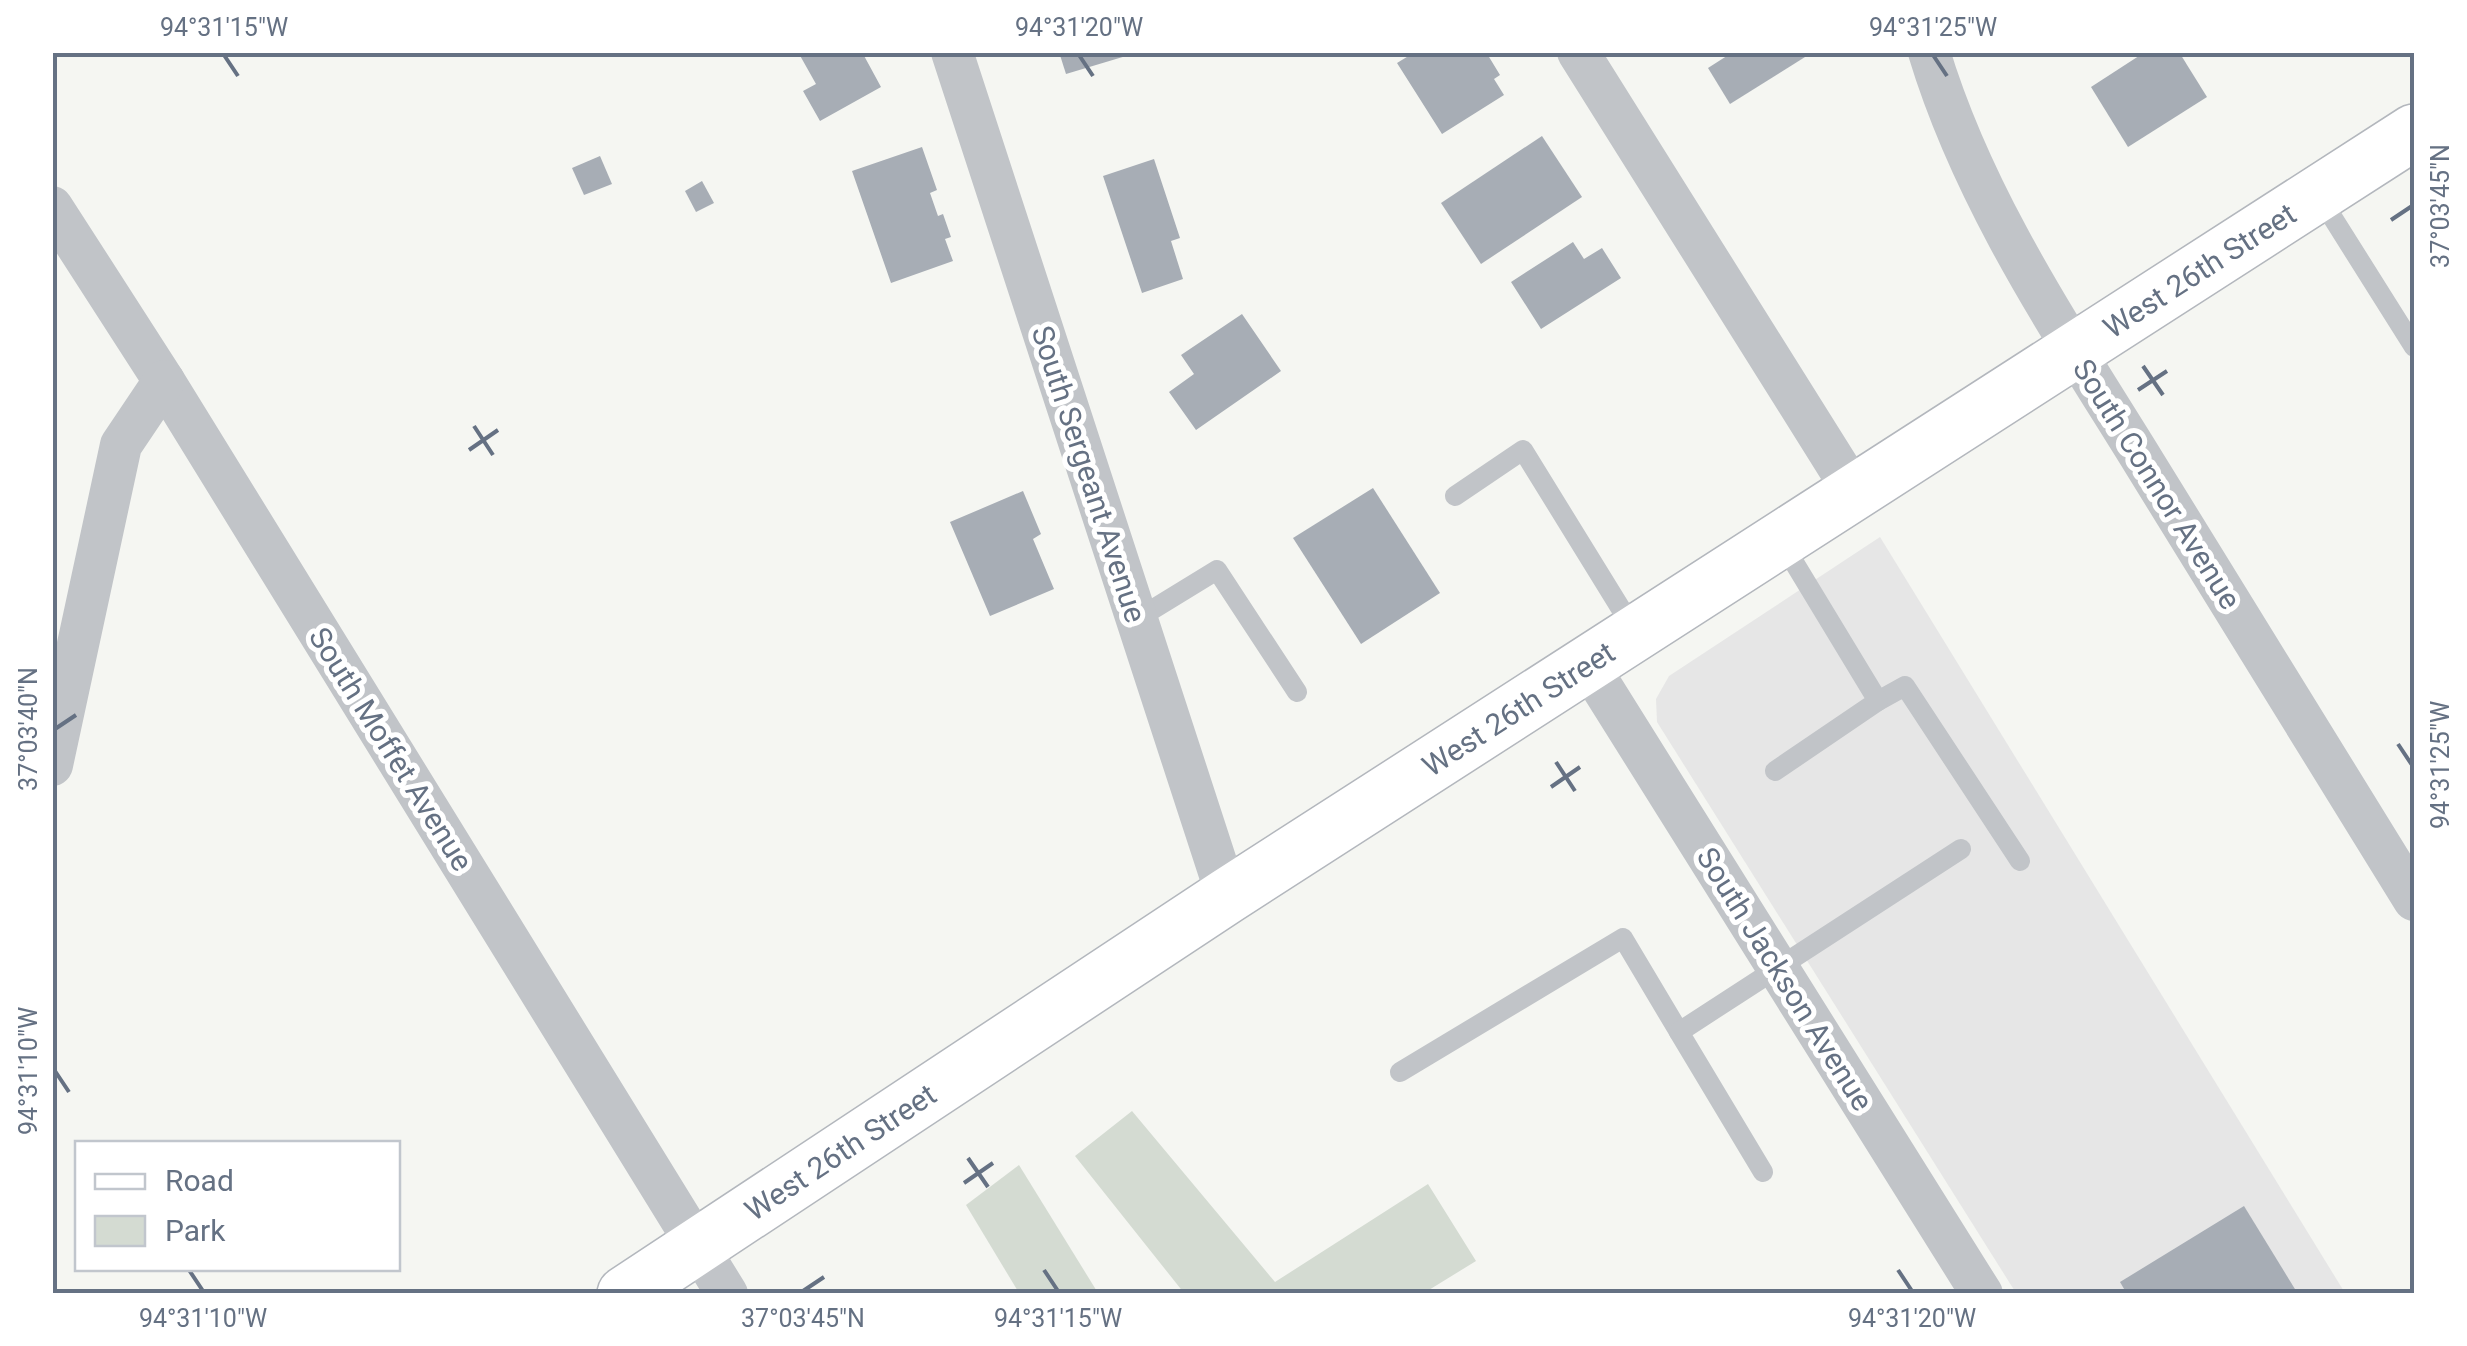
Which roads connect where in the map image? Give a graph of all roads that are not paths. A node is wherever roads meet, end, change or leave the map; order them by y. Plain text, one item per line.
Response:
1 (952, 52) edge
2 (1578, 52) edge
3 (1929, 52) edge
4 (2414, 132) edge
5 (2318, 195) junction
6 (52, 207) edge
7 (2414, 347) edge
8 (2074, 351) junction
9 (164, 381) junction
10 (1854, 492) junction
11 (1455, 496) dead end
12 (1780, 540) junction
13 (1136, 619) junction
14 (1636, 634) junction
15 (1588, 665) junction
16 (1297, 692) dead end
17 (1878, 701) junction
18 (52, 765) edge
19 (1775, 771) dead end
20 (1961, 850) dead end
21 (2020, 860) dead end
22 (1227, 896) junction
23 (2414, 900) edge
24 (1778, 968) junction
25 (1679, 1032) junction
26 (1400, 1072) dead end
27 (1763, 1172) dead end
28 (698, 1247) junction
29 (1969, 1289) edge
30 (626, 1294) edge
31 (727, 1294) edge

1 - 13 street, South Sergeant Avenue
2 - 10 street
3 - 8 street, South Connor Avenue
4 - 5 main road, West 26th Street
5 - 7 lane
5 - 8 main road, West 26th Street
6 - 9 street, South Moffet Avenue
8 - 10 main road, West 26th Street
8 - 23 street, South Connor Avenue
9 - 18 street
9 - 28 street, South Moffet Avenue
10 - 12 main road, West 26th Street
11 - 14 lane
12 - 14 main road, West 26th Street
12 - 17 lane
13 - 16 lane
13 - 22 street, South Sergeant Avenue
14 - 15 main road, West 26th Street
15 - 22 main road, West 26th Street
15 - 24 street, South Jackson Avenue
17 - 19 lane
17 - 21 lane
20 - 24 lane
22 - 28 main road, West 26th Street
24 - 25 lane
24 - 29 street, South Jackson Avenue
25 - 26 lane
25 - 27 lane
28 - 30 main road, West 26th Street
28 - 31 street, South Moffet Avenue

